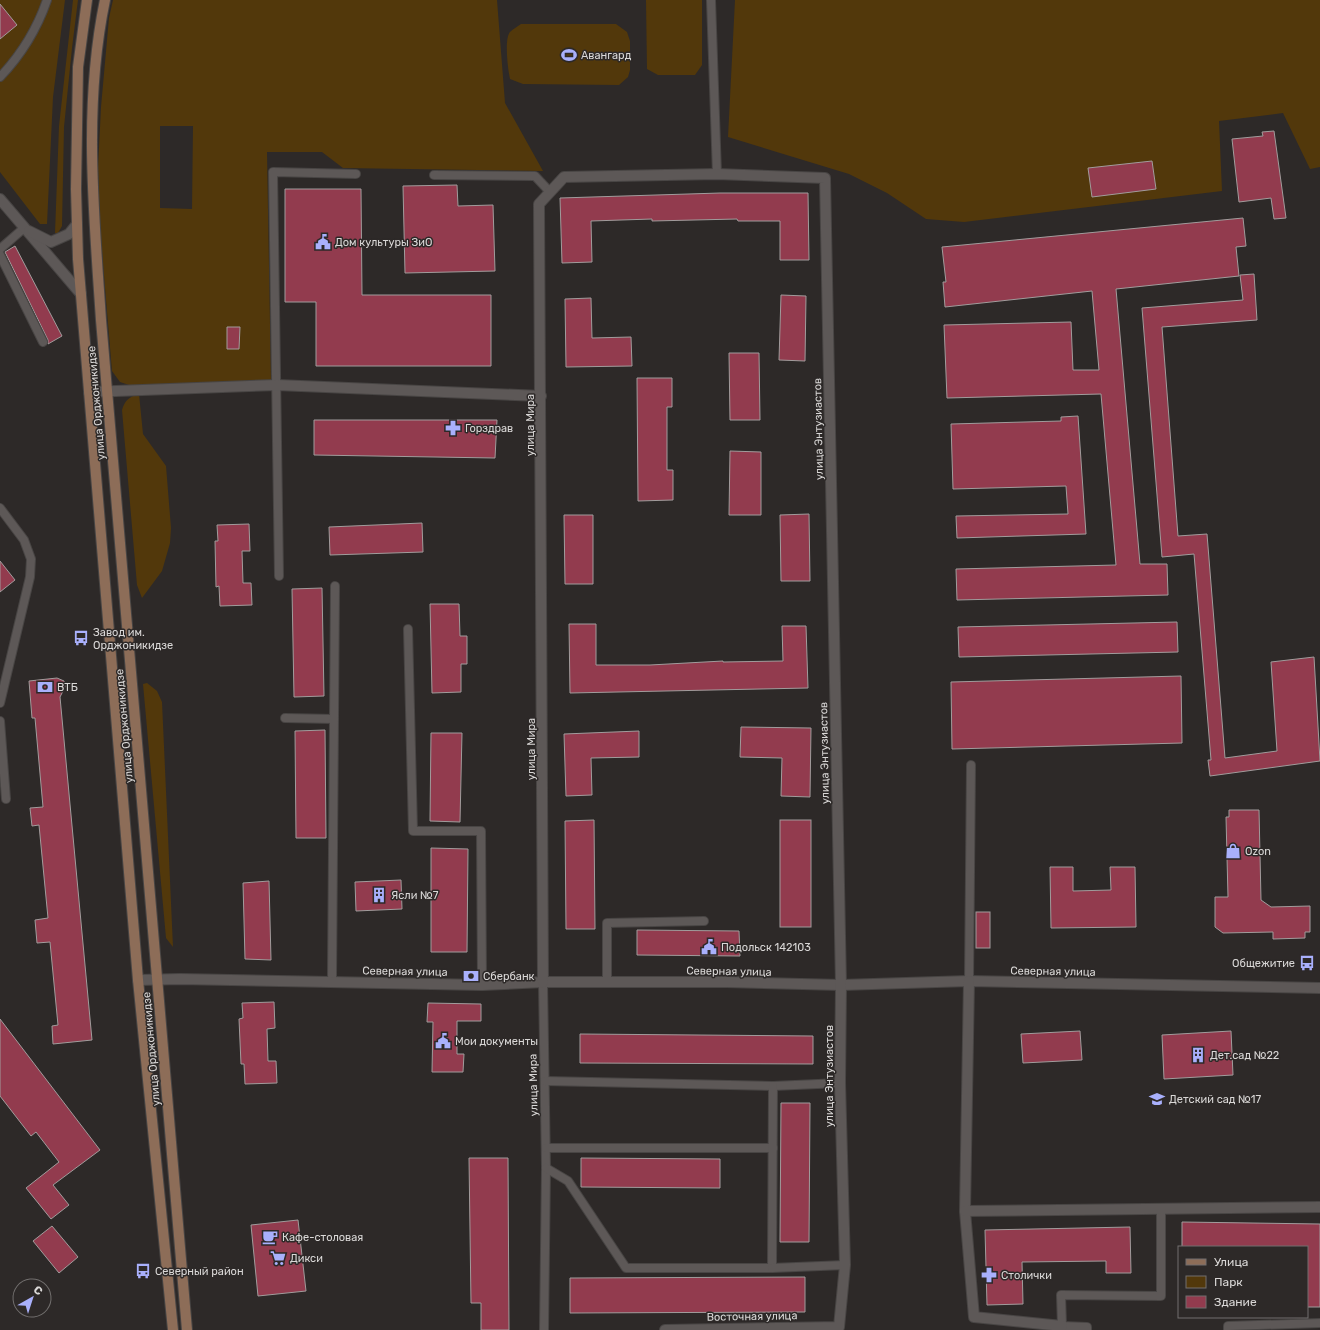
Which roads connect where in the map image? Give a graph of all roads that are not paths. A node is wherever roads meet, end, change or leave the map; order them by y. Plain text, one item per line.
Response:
1 (47, 0) edge
2 (87, 0) edge
3 (105, 0) edge
4 (710, 0) edge
5 (0, 77) edge
6 (356, 174) dead end
7 (717, 174) junction
8 (434, 175) dead end
9 (550, 192) junction
10 (0, 198) edge
11 (77, 224) junction
12 (24, 228) junction
13 (0, 249) edge
14 (0, 255) edge
15 (81, 294) junction
16 (43, 342) dead end
17 (277, 385) junction
18 (107, 391) junction
19 (89, 392) junction
20 (542, 396) junction
21 (0, 508) edge
22 (279, 576) dead end
23 (335, 586) dead end
24 (408, 629) dead end
25 (0, 703) edge
26 (285, 718) dead end
27 (334, 719) junction
28 (0, 721) edge
29 (971, 765) dead end
30 (6, 799) dead end
31 (704, 922) dead end
32 (138, 980) junction
33 (157, 980) junction
34 (332, 981) junction
35 (969, 981) junction
36 (543, 982) junction
37 (607, 982) junction
38 (482, 984) junction
39 (841, 985) junction
40 (1320, 988) edge
41 (545, 1081) junction
42 (840, 1083) junction
43 (773, 1086) junction
44 (546, 1148) junction
45 (773, 1148) junction
46 (546, 1168) junction
47 (1320, 1207) edge
48 (1161, 1210) junction
49 (965, 1211) junction
50 (845, 1265) junction
51 (772, 1268) junction
52 (1320, 1323) edge
53 (1062, 1326) junction
54 (839, 1327) joint
55 (173, 1330) edge
56 (187, 1330) edge
57 (544, 1330) edge
58 (665, 1330) edge
59 (1087, 1330) edge
60 (1228, 1330) edge

1 - 5 lane
2 - 11 main road, улица Орджоникидзе
3 - 18 main road, улица Орджоникидзе
4 - 7 lane
6 - 17 lane
7 - 9 street, улица Мира
7 - 39 street, улица Энтузиастов
8 - 9 lane
9 - 20 street, улица Мира
10 - 12 street
11 - 12 street
11 - 15 main road, улица Орджоникидзе
12 - 13 lane
12 - 15 street
14 - 16 lane
15 - 19 main road, улица Орджоникидзе
17 - 18 street
17 - 20 street
17 - 22 lane
18 - 19 street
18 - 33 main road, улица Орджоникидзе
19 - 32 main road, улица Орджоникидзе
20 - 36 street, улица Мира
21 - 25 lane
23 - 27 lane
24 - 38 lane
26 - 27 lane
27 - 34 lane
28 - 30 lane
29 - 35 lane
31 - 37 lane
32 - 33 street, Северная улица
32 - 55 main road, улица Орджоникидзе
33 - 34 street, Северная улица
33 - 56 main road, улица Орджоникидзе
34 - 38 street, Северная улица
35 - 39 street, Северная улица
35 - 40 street, Северная улица
35 - 49 street
36 - 37 street, Северная улица
36 - 38 street, Северная улица
36 - 41 lane, улица Мира
37 - 39 street, Северная улица
39 - 42 street, улица Энтузиастов
41 - 43 lane
41 - 44 lane, улица Мира
42 - 43 lane
42 - 50 street, улица Энтузиастов
43 - 45 lane
44 - 45 lane
44 - 46 lane, улица Мира
45 - 51 lane
46 - 51 lane
46 - 57 lane, улица Мира
47 - 48 street
48 - 49 street
48 - 53 lane
49 - 53 street
50 - 51 lane
50 - 54 street, улица Энтузиастов
52 - 60 lane
53 - 59 lane
54 - 58 street, Восточная улица

